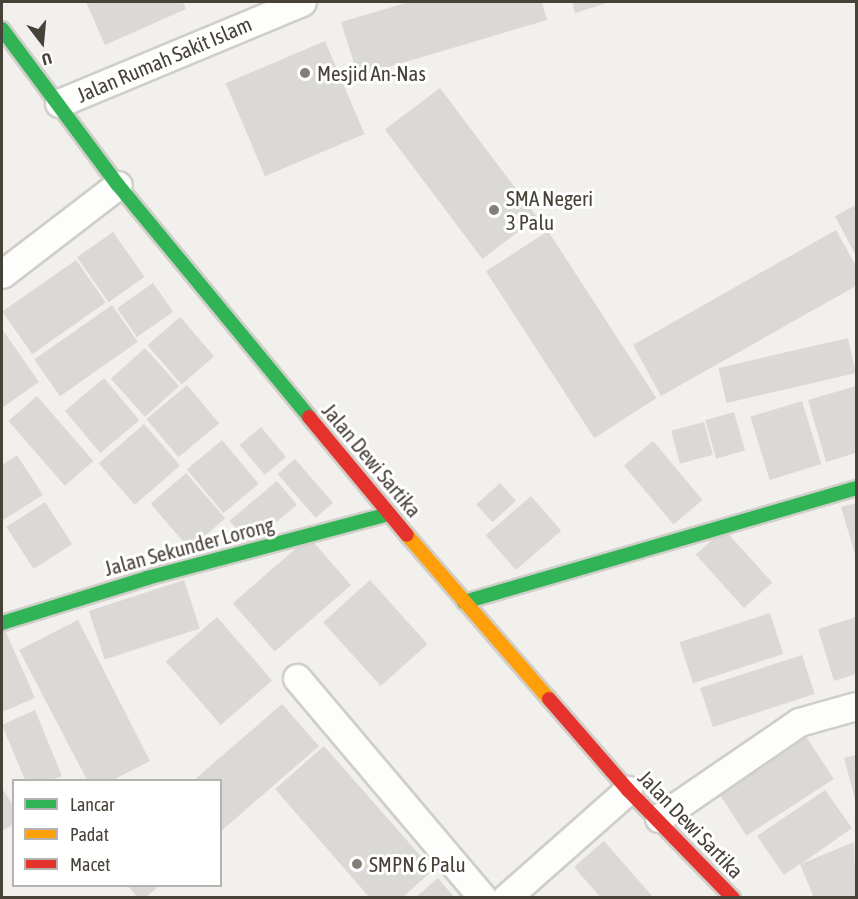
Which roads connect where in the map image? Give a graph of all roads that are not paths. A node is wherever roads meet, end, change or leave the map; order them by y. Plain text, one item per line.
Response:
1 (302, 2) edge
2 (2, 30) edge
3 (59, 103) junction
4 (118, 185) junction
5 (2, 274) edge
6 (856, 488) edge
7 (389, 514) junction
8 (464, 602) junction
9 (2, 623) edge
10 (297, 678) dead end
11 (856, 706) edge
12 (628, 790) junction
13 (659, 818) junction
14 (483, 897) edge
15 (506, 897) edge
16 (733, 897) edge

1 - 3 street, Jalan Rumah Sakit Islam
2 - 3 main road, Jalan Dewi Sartika
3 - 4 main road, Jalan Dewi Sartika
4 - 5 street
4 - 7 main road, Jalan Dewi Sartika
6 - 8 main road
7 - 8 main road, Jalan Dewi Sartika
7 - 9 main road, Jalan Sekunder Lorong
8 - 12 main road, Jalan Dewi Sartika
10 - 14 street
11 - 13 street
12 - 13 main road, Jalan Dewi Sartika
12 - 15 street
13 - 16 main road, Jalan Dewi Sartika

